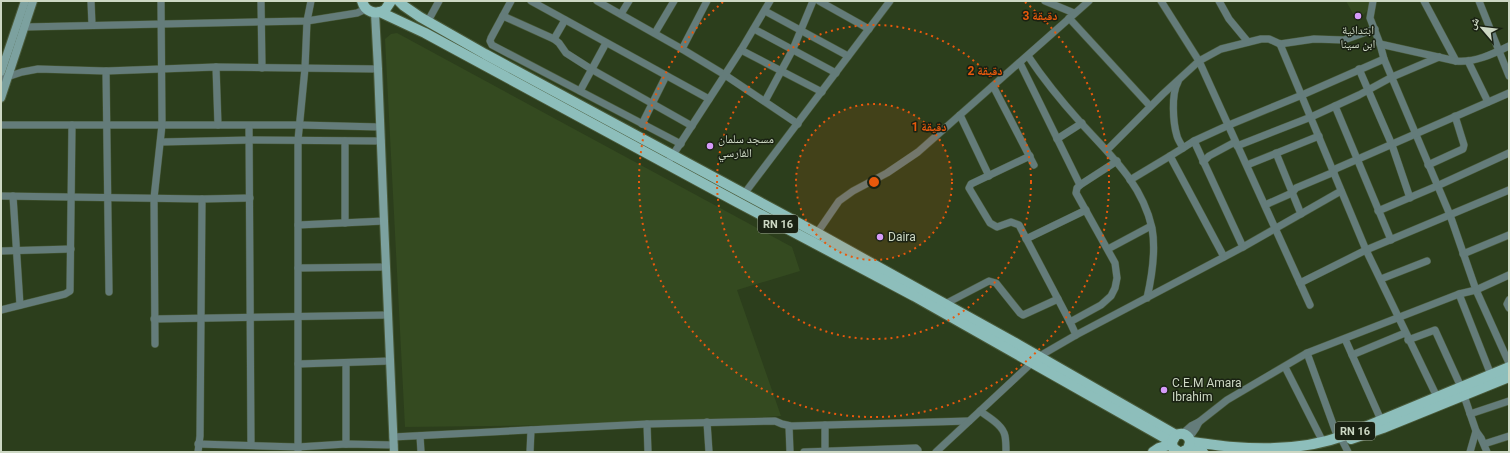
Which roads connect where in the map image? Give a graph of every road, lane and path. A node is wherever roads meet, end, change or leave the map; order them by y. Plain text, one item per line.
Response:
1 (25, 1) edge
2 (33, 1) edge
3 (91, 1) edge
4 (161, 1) edge
5 (261, 1) edge
6 (311, 1) edge
7 (390, 1) edge
8 (399, 1) edge
9 (439, 1) edge
10 (511, 1) edge
11 (531, 1) edge
12 (597, 1) edge
13 (629, 1) edge
14 (674, 1) edge
15 (707, 1) edge
16 (770, 1) edge
17 (813, 1) edge
18 (819, 1) edge
19 (890, 1) edge
20 (1045, 1) edge
21 (1089, 1) edge
22 (1161, 1) edge
23 (1219, 1) edge
24 (1374, 1) edge
25 (1424, 1) edge
26 (1479, 1) edge
27 (368, 7) edge
28 (765, 11) junction
29 (621, 14) junction
30 (503, 16) junction
31 (1071, 16) junction
32 (565, 20) junction
33 (307, 21) junction
34 (428, 21) junction
35 (260, 22) junction
36 (160, 24) junction
37 (92, 25) junction
38 (24, 27) junction
39 (754, 29) junction
40 (869, 29) junction
41 (1375, 29) junction
42 (800, 30) junction
43 (656, 34) junction
44 (554, 39) junction
45 (1248, 42) junction
46 (606, 43) junction
47 (1280, 44) junction
48 (1380, 44) junction
49 (1509, 46) edge
50 (682, 49) junction
51 (793, 49) junction
52 (741, 50) junction
53 (1499, 51) junction
54 (848, 56) junction
55 (1028, 56) junction
56 (1439, 57) junction
57 (1384, 59) junction
58 (1199, 61) junction
59 (1456, 61) junction
60 (1468, 61) junction
61 (1020, 63) junction
62 (216, 67) junction
63 (262, 68) junction
64 (305, 68) junction
65 (536, 68) junction
66 (378, 69) junction
67 (591, 69) junction
68 (1359, 69) junction
69 (161, 70) junction
70 (782, 71) junction
71 (1, 72) edge
72 (106, 72) junction
73 (836, 73) junction
74 (725, 75) junction
75 (666, 76) junction
76 (1509, 76) edge
77 (1392, 77) junction
78 (531, 78) junction
79 (4, 79) edge
80 (1179, 80) junction
81 (993, 86) junction
82 (1367, 90) junction
83 (580, 91) junction
84 (822, 92) junction
85 (1509, 93) edge
86 (1302, 95) junction
87 (1, 98) edge
88 (709, 99) junction
89 (765, 101) junction
90 (1488, 102) junction
91 (652, 103) junction
92 (1150, 106) junction
93 (1335, 106) junction
94 (960, 115) junction
95 (1455, 116) junction
96 (1311, 117) junction
97 (1082, 123) junction
98 (1, 124) edge
99 (642, 124) junction
100 (798, 124) junction
101 (72, 125) junction
102 (107, 125) junction
103 (162, 125) junction
104 (218, 125) junction
105 (300, 125) junction
106 (1228, 125) junction
107 (249, 126) junction
108 (692, 126) junction
109 (380, 127) junction
110 (1416, 135) junction
111 (1319, 136) junction
112 (1057, 139) junction
113 (250, 140) junction
114 (298, 140) junction
115 (346, 141) junction
116 (381, 141) junction
117 (1194, 141) junction
118 (161, 142) junction
119 (681, 144) junction
120 (1392, 145) junction
121 (1238, 146) junction
122 (1183, 148) junction
123 (1107, 150) junction
124 (1276, 153) junction
125 (1509, 153) edge
126 (1030, 156) junction
127 (1170, 156) junction
128 (671, 160) junction
129 (1357, 160) junction
130 (1117, 161) junction
131 (1203, 162) junction
132 (1034, 165) dead end
133 (1247, 165) junction
134 (1428, 165) junction
135 (1333, 171) junction
136 (989, 176) junction
137 (1130, 180) junction
138 (1080, 185) junction
139 (1437, 186) junction
140 (1509, 190) edge
141 (1342, 191) junction
142 (1293, 192) junction
143 (744, 194) junction
144 (1, 196) edge
145 (13, 196) junction
146 (71, 197) junction
147 (108, 198) junction
148 (154, 198) junction
149 (250, 198) junction
150 (1410, 198) junction
151 (202, 199) junction
152 (1265, 205) junction
153 (1086, 210) junction
154 (1378, 211) junction
155 (1302, 214) junction
156 (1450, 215) junction
157 (384, 222) junction
158 (345, 223) junction
159 (298, 225) junction
160 (1151, 226) junction
161 (1275, 228) junction
162 (1509, 236) edge
163 (814, 237) junction
164 (1026, 239) junction
165 (1391, 240) junction
166 (1243, 247) junction
167 (71, 249) junction
168 (1108, 249) junction
169 (17, 250) junction
170 (1366, 250) junction
171 (1, 251) edge
172 (1463, 254) junction
173 (1224, 257) junction
174 (1427, 261) dead end
175 (386, 267) junction
176 (298, 268) junction
177 (1509, 275) edge
178 (1381, 279) junction
179 (1300, 283) junction
180 (1476, 290) junction
181 (109, 292) dead end
182 (1459, 294) junction
183 (1147, 298) junction
184 (1058, 299) junction
185 (1509, 300) edge
186 (945, 304) junction
187 (20, 305) junction
188 (1310, 305) dead end
189 (1509, 308) edge
190 (1, 310) edge
191 (388, 315) junction
192 (298, 316) junction
193 (202, 318) junction
194 (250, 318) junction
195 (1399, 318) junction
196 (154, 319) junction
197 (1070, 322) junction
198 (1405, 333) junction
199 (1076, 335) junction
200 (1345, 339) junction
201 (1408, 340) junction
202 (155, 344) dead end
203 (1308, 353) junction
204 (1352, 355) junction
205 (1035, 360) junction
206 (390, 362) junction
207 (1509, 363) edge
208 (298, 364) junction
209 (346, 364) junction
210 (1285, 366) junction
211 (1509, 367) edge
212 (1491, 375) junction
213 (1509, 377) edge
214 (1463, 391) junction
215 (1437, 397) junction
216 (1509, 400) edge
217 (980, 410) junction
218 (1470, 414) junction
219 (1381, 420) junction
220 (969, 421) junction
221 (707, 422) junction
222 (647, 424) junction
223 (825, 425) junction
224 (789, 426) junction
225 (531, 430) junction
226 (1476, 431) junction
227 (420, 436) junction
228 (1509, 436) edge
229 (1340, 440) junction
230 (1323, 442) junction
231 (346, 444) junction
232 (1484, 444) junction
233 (250, 445) junction
234 (394, 445) edge
235 (1179, 445) edge
236 (198, 448) edge
237 (298, 449) edge
238 (421, 452) edge
239 (530, 452) edge
240 (648, 452) edge
241 (709, 452) edge
242 (790, 452) edge
243 (804, 452) edge
244 (825, 452) edge
245 (918, 452) edge
246 (936, 452) edge
247 (1006, 452) edge
248 (1153, 452) edge
249 (1203, 452) edge
250 (1303, 452) edge
251 (1348, 452) edge
252 (1470, 452) edge
253 (1487, 452) edge

1 - 71 street
2 - 38 street
3 - 37 street
4 - 36 street
5 - 35 street
6 - 33 street
7 - 27 main road
8 - 34 main road, RN 16
9 - 34 street
10 - 30 street
11 - 32 street
12 - 29 street
13 - 29 street
14 - 43 street
15 - 50 street
16 - 28 street
17 - 42 street
18 - 40 street
19 - 40 street
20 - 31 street
21 - 31 street
22 - 58 street
23 - 45 street
24 - 41 street
25 - 59 street
26 - 53 street
27 - 33 street
27 - 66 street
27 - 128 main road, RN 16
28 - 39 street
28 - 42 street
29 - 43 street
30 - 44 street
30 - 65 street
31 - 55 street
31 - 92 street
32 - 44 street
32 - 46 street
33 - 35 street
33 - 64 street
34 - 78 main road, RN 16
35 - 36 street
35 - 63 street
36 - 37 street
36 - 69 street
37 - 38 street
38 - 79 street
39 - 51 street
39 - 52 street
40 - 54 street
41 - 47 street
41 - 48 street
42 - 51 street
42 - 54 street
43 - 50 street
44 - 67 street
45 - 47 street
45 - 58 street
46 - 67 street
46 - 75 street
47 - 86 street
48 - 56 street
48 - 57 street
49 - 53 street
50 - 74 street
51 - 70 street
51 - 73 street
52 - 70 street
52 - 74 street
53 - 60 street
53 - 76 street
54 - 73 street
55 - 61 street
55 - 97 street
56 - 59 street
56 - 77 street
57 - 68 street
57 - 77 street
58 - 80 street
58 - 106 street
59 - 60 street
60 - 90 street
61 - 81 street
61 - 112 street
62 - 63 street
62 - 69 street
62 - 104 street
63 - 64 street
64 - 66 street
64 - 105 street
65 - 78 street
65 - 83 street
66 - 109 street
67 - 83 street
67 - 91 street
68 - 82 street
68 - 86 street
69 - 72 street
69 - 103 street
70 - 84 street
70 - 89 street
72 - 79 street
72 - 102 street
73 - 84 street
74 - 88 street
74 - 89 street
75 - 88 street
75 - 91 street
77 - 82 street
77 - 110 street
78 - 128 main road, RN 16
79 - 87 street
80 - 92 street
80 - 122 street
81 - 94 street
81 - 126 street
82 - 93 street
82 - 120 street
83 - 99 street
84 - 100 street
85 - 90 street
86 - 96 street
86 - 106 street
88 - 108 street
89 - 100 street
90 - 95 street
91 - 99 street
91 - 108 street
92 - 123 street
93 - 96 street
93 - 129 street
94 - 136 street
94 - 163 street
95 - 110 street
95 - 134 street
96 - 111 street
96 - 121 street
97 - 112 street
97 - 123 street
98 - 101 street
99 - 119 street
100 - 143 street
101 - 102 street
101 - 146 street
102 - 103 street
102 - 147 street
103 - 104 street
103 - 118 street
104 - 107 street
105 - 107 street
105 - 109 street
105 - 114 street
106 - 117 street
106 - 121 street
107 - 113 street
108 - 119 street
109 - 116 street
110 - 120 street
110 - 134 street
111 - 124 street
111 - 135 street
112 - 138 street
113 - 114 street
113 - 118 street
113 - 149 street
114 - 115 street
114 - 159 street
115 - 116 street
115 - 158 street
116 - 157 street
117 - 122 street
117 - 131 street
118 - 148 street
119 - 128 street
120 - 129 street
120 - 150 street
121 - 131 street
121 - 133 street
122 - 127 street
123 - 130 street
124 - 133 street
124 - 142 street
125 - 139 street
126 - 132 street
126 - 136 street
127 - 137 street
127 - 173 street
128 - 143 main road, RN 16
128 - 163 main road, RN 16
129 - 135 street
129 - 154 street
130 - 137 street
130 - 138 street
131 - 166 street
133 - 152 street
134 - 139 street
135 - 141 street
135 - 142 street
136 - 164 street
137 - 160 street
138 - 153 street
139 - 150 street
139 - 156 street
140 - 156 street
141 - 155 street
141 - 170 street
142 - 152 street
142 - 155 street
143 - 163 main road, RN 16
144 - 145 street
145 - 146 street
145 - 169 street
146 - 147 street
146 - 167 street
147 - 148 street
147 - 181 street
148 - 151 street
148 - 196 street
149 - 151 street
149 - 194 street
150 - 154 street
151 - 193 street
152 - 161 street
153 - 164 street
153 - 168 street
154 - 165 street
155 - 161 street
156 - 165 street
156 - 172 street
157 - 158 street
157 - 175 street
158 - 159 street
159 - 176 street
160 - 168 street
160 - 183 street
161 - 166 street
161 - 179 street
162 - 172 street
163 - 186 main road, RN 16
163 - 205 main road, RN 16
164 - 184 street
165 - 170 street
166 - 173 street
167 - 169 street
167 - 187 street
168 - 197 street
169 - 171 street
169 - 187 street
170 - 178 street
170 - 179 street
172 - 180 street
173 - 183 street
174 - 178 street
175 - 176 street
175 - 191 street
176 - 192 street
177 - 180 street
178 - 195 street
179 - 188 street
180 - 182 street
180 - 207 street
182 - 195 street
182 - 212 street
183 - 199 street
184 - 186 street
184 - 197 street
185 - 189 street
186 - 205 main road, RN 16
187 - 190 street
191 - 192 street
191 - 206 street
192 - 194 street
192 - 208 street
193 - 194 street
193 - 196 street
193 - 236 street
194 - 233 street
195 - 198 street
195 - 200 street
196 - 202 street
197 - 199 street
198 - 201 street
198 - 204 street
199 - 205 street
200 - 203 street
200 - 204 street
201 - 214 street
201 - 215 street
203 - 210 street
203 - 229 street
204 - 219 street
205 - 217 street
205 - 235 main road, RN 16
206 - 209 street
206 - 234 street
208 - 209 street
208 - 237 street
209 - 231 street
210 - 230 street
210 - 235 street
211 - 212 main road, RN 16
212 - 214 main road, RN 16
213 - 214 main road, RN 16
214 - 215 main road, RN 16
214 - 218 street
214 - 229 main road, RN 16
215 - 219 main road, RN 16
216 - 218 street
217 - 220 street
217 - 247 street
218 - 226 street
219 - 229 main road, RN 16
220 - 223 street
220 - 246 street
221 - 222 street
221 - 224 street
221 - 241 street
222 - 225 street
222 - 240 street
223 - 224 street
223 - 244 street
224 - 242 street
225 - 227 street
225 - 239 street
226 - 232 street
226 - 252 street
227 - 234 street
227 - 238 street
228 - 232 street
229 - 230 main road, RN 16
229 - 250 main road, RN 16
229 - 251 street
230 - 235 main road, RN 16
231 - 234 street
231 - 237 street
232 - 253 street
233 - 236 street
233 - 237 street
235 - 248 main road
235 - 249 main road, RN 16
243 - 244 street
244 - 245 street

